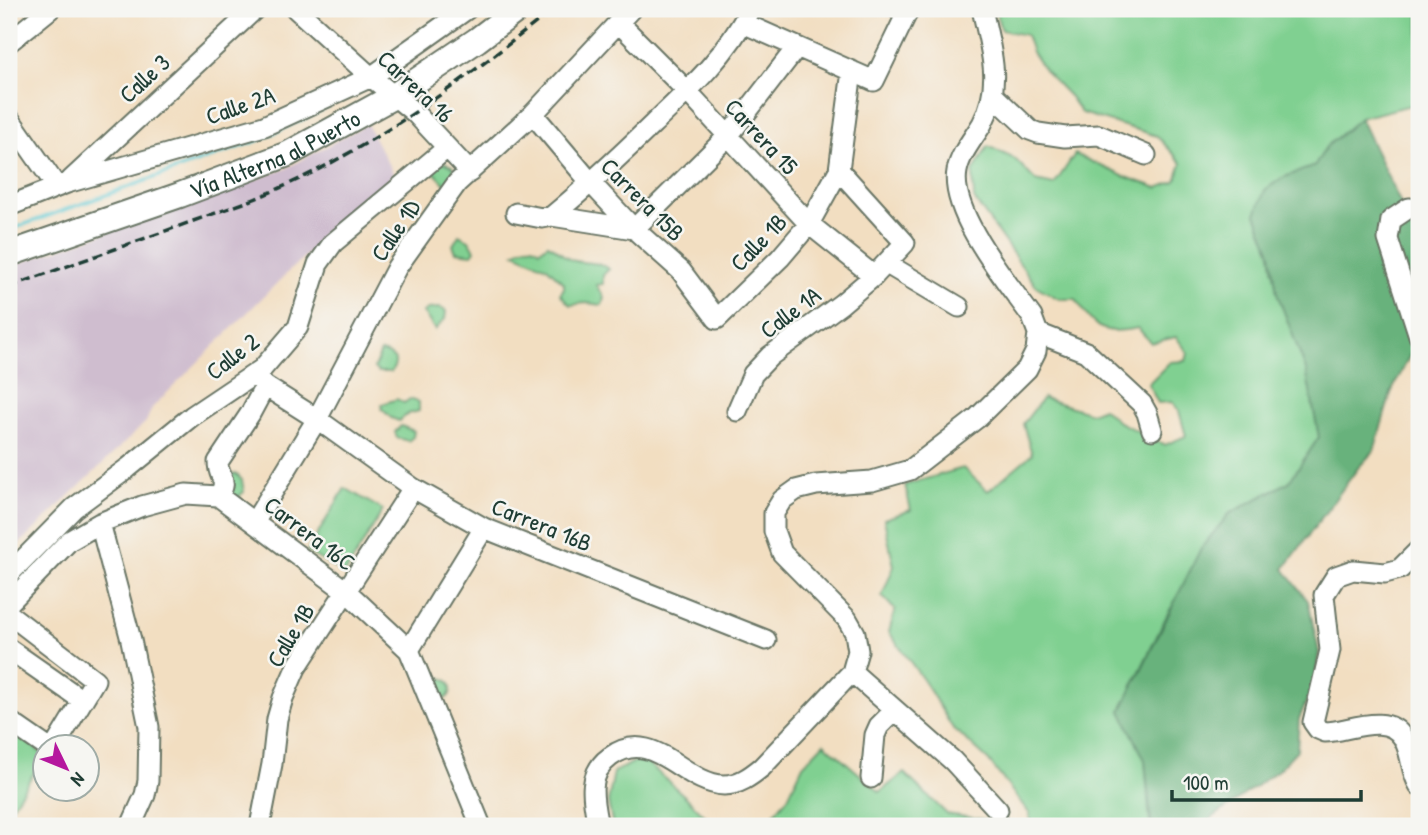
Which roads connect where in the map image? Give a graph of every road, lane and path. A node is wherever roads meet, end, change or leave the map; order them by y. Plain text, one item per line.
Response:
1 (50, 9) edge
2 (255, 9) edge
3 (296, 9) edge
4 (467, 9) edge
5 (518, 9) edge
6 (982, 9) edge
7 (902, 11) edge
8 (625, 16) edge
9 (746, 16) edge
10 (9, 42) edge
11 (797, 47) junction
12 (852, 71) junction
13 (381, 85) junction
14 (687, 91) junction
15 (993, 95) junction
16 (533, 114) junction
17 (9, 118) edge
18 (729, 135) junction
19 (447, 148) junction
20 (1146, 155) dead end
21 (839, 170) junction
22 (470, 172) junction
23 (591, 183) junction
24 (62, 185) junction
25 (9, 206) edge
26 (1419, 209) edge
27 (516, 213) dead end
28 (552, 216) junction
29 (809, 224) junction
30 (634, 229) junction
31 (9, 254) edge
32 (881, 270) junction
33 (959, 307) dead end
34 (718, 319) joint
35 (1038, 333) junction
36 (1419, 335) edge
37 (260, 380) junction
38 (737, 411) dead end
39 (317, 419) junction
40 (1152, 430) dead end
41 (413, 488) junction
42 (218, 496) junction
43 (255, 521) junction
44 (100, 523) junction
45 (484, 528) junction
46 (1419, 550) edge
47 (9, 574) edge
48 (346, 591) junction
49 (9, 603) edge
50 (9, 614) edge
51 (766, 640) dead end
52 (9, 649) edge
53 (409, 650) junction
54 (852, 673) junction
55 (82, 700) junction
56 (895, 710) junction
57 (9, 721) edge
58 (62, 734) edge
59 (32, 736) edge
60 (872, 778) dead end
61 (1419, 785) edge
62 (998, 810) dead end
63 (131, 826) edge
64 (260, 826) edge
65 (481, 826) edge
66 (598, 826) edge

1 - 10 street
2 - 24 street, Calle 3
3 - 13 street, Carrera 16
4 - 13 street, Calle 2A
5 - 13 main road, Vía Alterna al Puerto
6 - 15 street
7 - 12 street
8 - 14 street, Carrera 15
8 - 16 street, Calle 1D
9 - 11 street
9 - 14 street
11 - 12 street
11 - 18 street
12 - 21 street, Calle 1B
13 - 19 street, Carrera 16
13 - 24 street, Calle 2A
13 - 31 main road, Vía Alterna al Puerto
14 - 18 street, Carrera 15
14 - 23 street
15 - 20 street
15 - 35 street
16 - 22 street, Calle 1D
16 - 23 street, Carrera 15B
17 - 24 street
18 - 29 street, Carrera 15
18 - 30 street
19 - 22 street, Carrera 16
19 - 37 street, Calle 2
21 - 29 street, Calle 1B
21 - 32 street, Calle 1A
22 - 39 street, Calle 1D
23 - 28 street
23 - 30 street, Carrera 15B
24 - 25 street, Calle 2A
26 - 36 street
27 - 28 street
28 - 30 street
29 - 32 street, Carrera 15
29 - 34 street, Calle 1B
30 - 34 street, Carrera 15B
32 - 33 street
32 - 38 street, Calle 1A
35 - 40 street
35 - 54 street
37 - 39 street, Carrera 16B
37 - 42 street
37 - 47 street, Calle 2
39 - 41 street, Carrera 16B
39 - 43 street, Calle 1D
41 - 45 street, Carrera 16B
41 - 48 street, Calle 1B
42 - 43 street, Carrera 16C
42 - 44 street
43 - 48 street, Carrera 16C
44 - 49 street
44 - 63 street
45 - 51 street, Carrera 16B
45 - 53 street
46 - 61 street
48 - 53 street, Carrera 16C
48 - 64 street, Calle 1B
50 - 55 street
52 - 55 street
53 - 65 street, Carrera 16C
54 - 56 street
54 - 66 street
55 - 58 street
56 - 60 street
56 - 62 street
57 - 59 street

